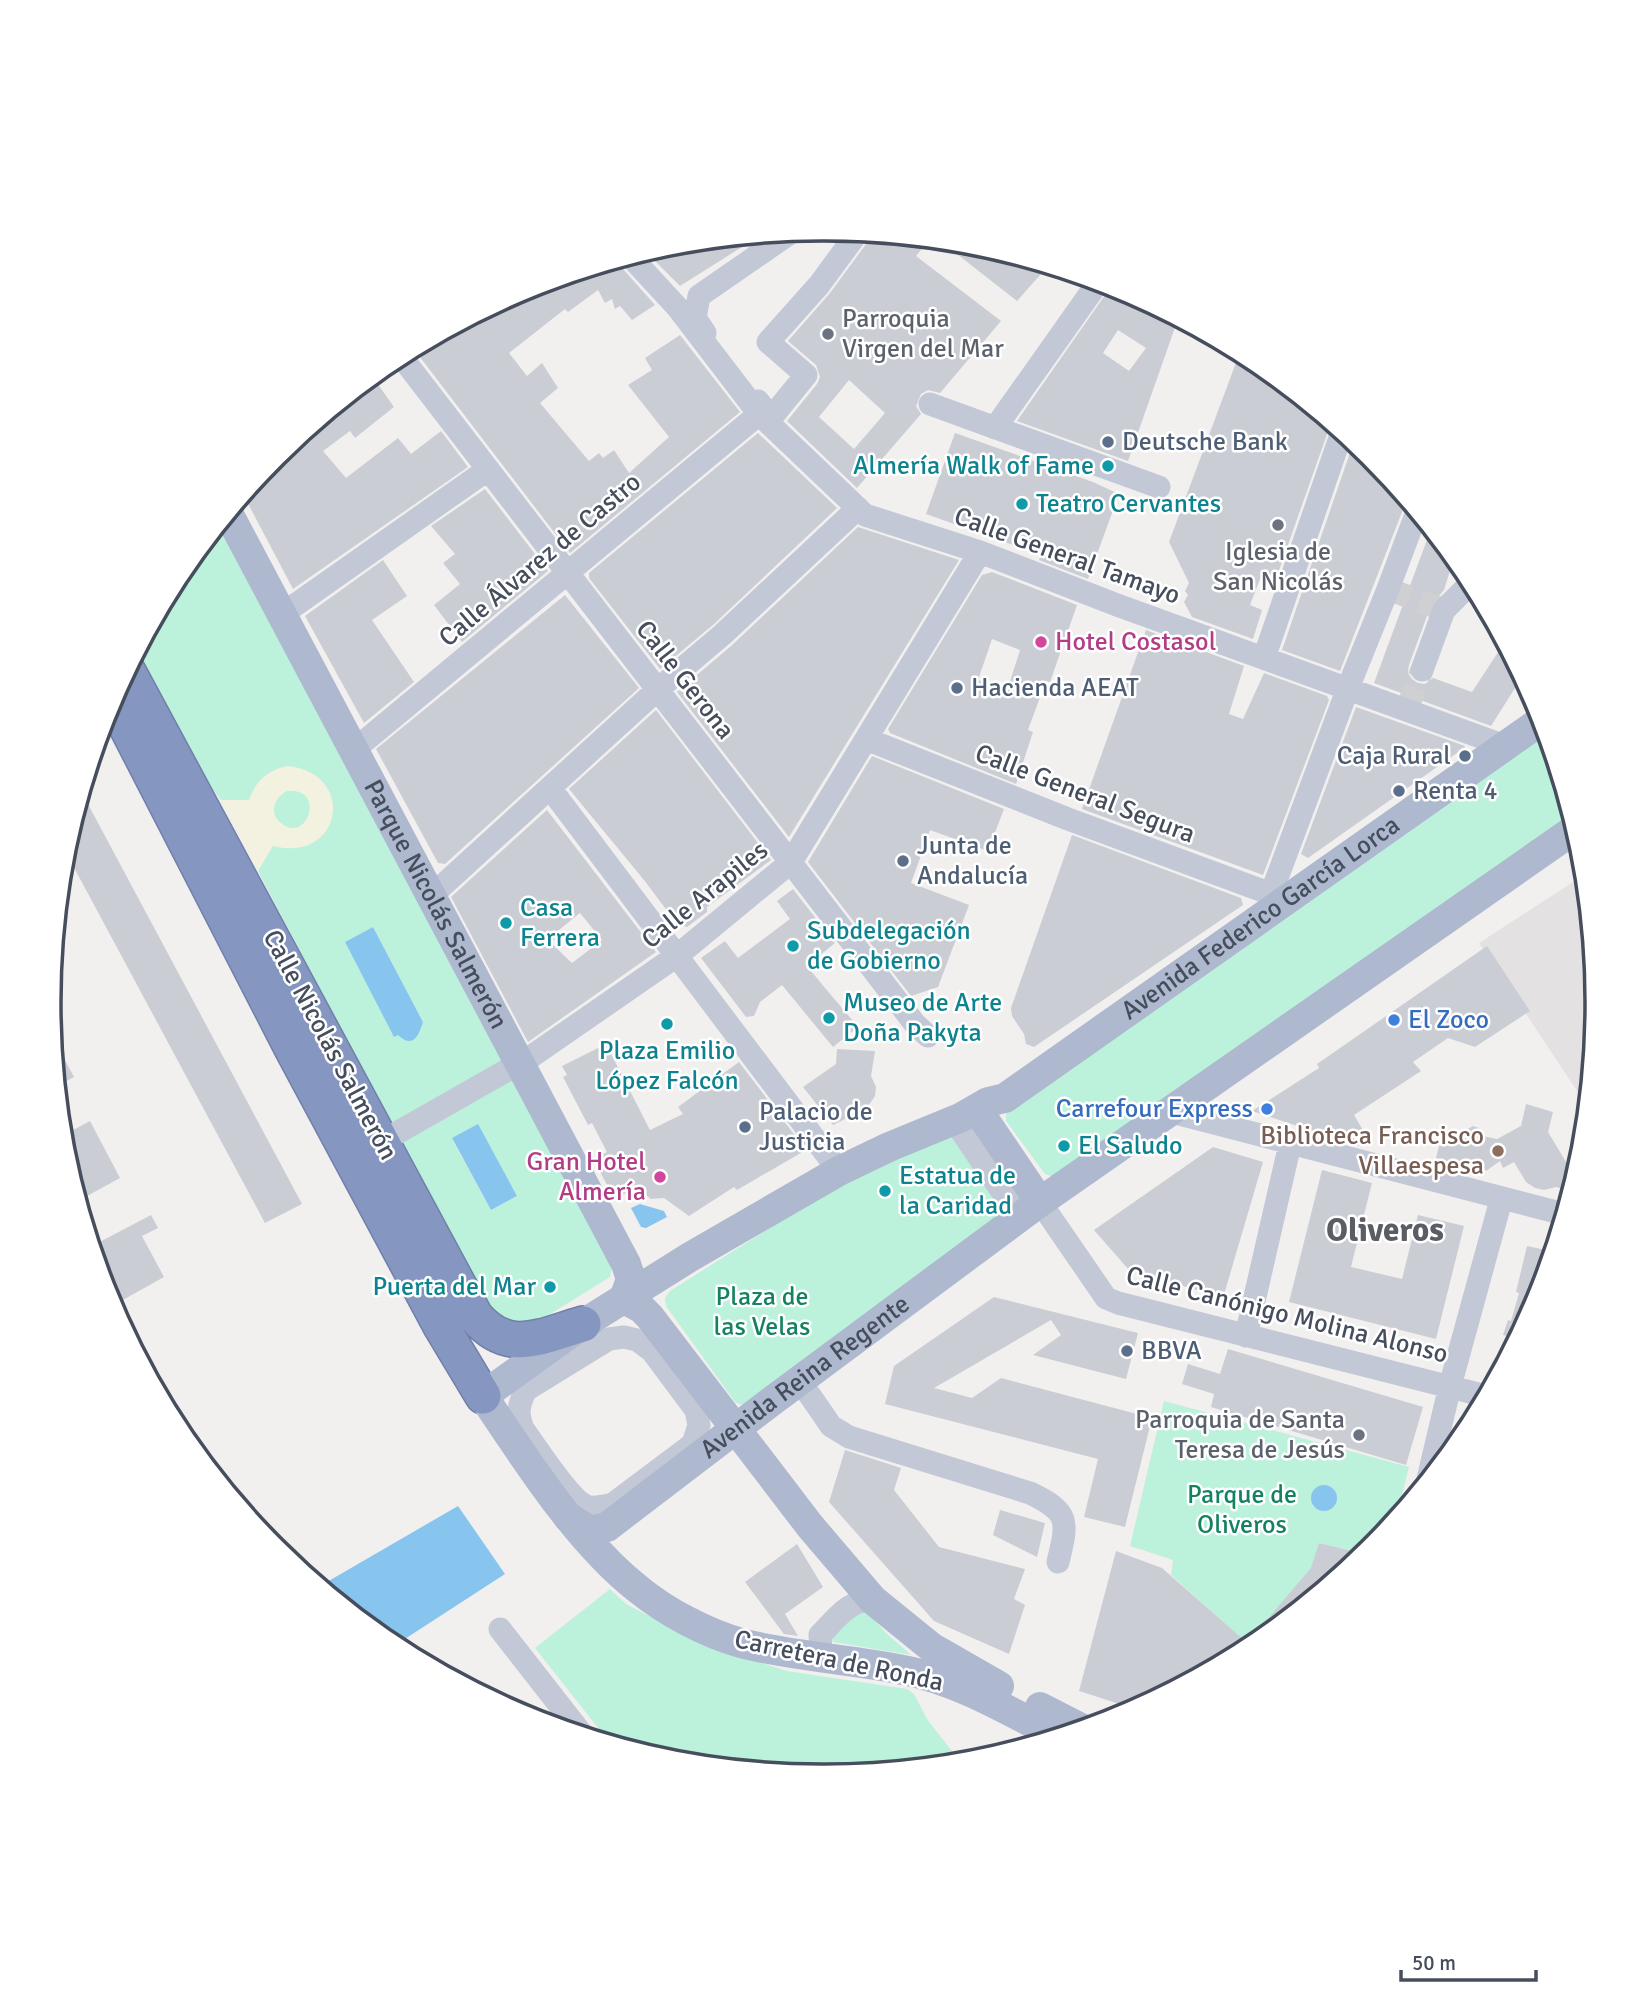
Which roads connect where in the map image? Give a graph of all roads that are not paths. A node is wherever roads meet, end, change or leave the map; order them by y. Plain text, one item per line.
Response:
1 (771, 242) edge
2 (778, 242) edge
3 (851, 242) edge
4 (637, 264) edge
5 (1092, 290) edge
6 (678, 308) junction
7 (407, 365) edge
8 (930, 404) dead end
9 (759, 414) junction
10 (995, 428) junction
11 (1338, 442) edge
12 (487, 470) junction
13 (1160, 487) dead end
14 (858, 508) junction
15 (1413, 521) edge
16 (233, 522) edge
17 (980, 552) junction
18 (569, 574) junction
19 (1463, 591) edge
20 (281, 615) junction
21 (1264, 658) junction
22 (1422, 670) tunnel mouth
23 (133, 681) edge
24 (1348, 688) junction
25 (657, 690) junction
26 (119, 710) edge
27 (1533, 727) edge
28 (866, 739) junction
29 (1505, 746) junction
30 (355, 749) junction
31 (550, 788) junction
32 (1566, 835) edge
33 (791, 862) junction
34 (430, 897) junction
35 (1275, 900) junction
36 (678, 955) junction
37 (928, 1036) dead end
38 (519, 1065) junction
39 (1172, 1112) junction
40 (964, 1116) junction
41 (382, 1142) junction
42 (1290, 1144) junction
43 (839, 1171) junction
44 (1501, 1200) junction
45 (1029, 1210) junction
46 (1555, 1212) edge
47 (624, 1298) junction
48 (596, 1332) junction
49 (1246, 1336) junction
50 (800, 1381) junction
51 (1450, 1386) junction
52 (1476, 1393) edge
53 (483, 1396) junction
54 (735, 1431) junction
55 (1433, 1458) edge
56 (568, 1517) junction
57 (1058, 1562) dead end
58 (873, 1600) junction
59 (500, 1629) dead end
60 (828, 1656) junction
61 (573, 1722) edge
62 (1072, 1723) edge
63 (1046, 1730) edge

1 - 6 street
2 - 3 street
4 - 6 street, Calle General Tamayo
5 - 10 street
6 - 9 street, Calle General Tamayo
7 - 12 street, Calle Gerona
8 - 10 street
9 - 14 street, Calle General Tamayo
9 - 18 street, Calle Álvarez de Castro
10 - 13 street
11 - 21 street
12 - 18 street, Calle Gerona
12 - 20 street
14 - 17 street, Calle General Tamayo
14 - 25 street
15 - 24 street
16 - 20 main road, Parque Nicolás Salmerón
17 - 21 street, Calle General Tamayo
17 - 28 street, Calle Arapiles
18 - 25 street, Calle Gerona
18 - 30 street, Calle Álvarez de Castro
19 - 22 street
20 - 30 main road, Parque Nicolás Salmerón
21 - 24 street, Calle General Tamayo
23 - 41 highway, Calle Nicolás Salmerón
24 - 29 street, Calle General Tamayo
24 - 35 street
25 - 31 street
25 - 33 street, Calle Gerona
26 - 53 highway, Calle Nicolás Salmerón
27 - 29 main road, Avenida Federico García Lorca
28 - 33 street, Calle Arapiles
28 - 35 street, Calle General Segura
29 - 35 main road, Avenida Federico García Lorca
30 - 34 main road, Parque Nicolás Salmerón
31 - 34 street
31 - 36 street
32 - 39 main road
33 - 36 street, Calle Arapiles
33 - 37 street, Calle Gerona
34 - 38 main road, Parque Nicolás Salmerón
35 - 40 main road, Avenida Federico García Lorca
36 - 38 street, Calle Arapiles
36 - 43 street
38 - 41 street, Calle Arapiles
38 - 47 main road, Parque Nicolás Salmerón
39 - 42 street
39 - 45 main road
40 - 43 main road
40 - 45 main road
41 - 48 highway, Calle Nicolás Salmerón
42 - 44 street
42 - 49 street
43 - 47 main road
44 - 46 street
44 - 51 street
45 - 49 street, Calle Canónigo Molina Alonso
45 - 50 main road, Avenida Reina Regente
47 - 48 main road
47 - 54 main road, Carretera de Ronda
48 - 48 street
48 - 53 main road
49 - 51 street, Calle Canónigo Molina Alonso
50 - 54 main road, Avenida Reina Regente
50 - 57 street
51 - 52 street, Calle Canónigo Molina Alonso
51 - 55 street
53 - 56 main road, Carretera de Ronda
54 - 56 main road, Avenida Reina Regente
54 - 58 main road, Carretera de Ronda
56 - 60 main road, Carretera de Ronda
58 - 60 street
58 - 62 main road, Carretera de Ronda
59 - 61 street
60 - 63 main road, Carretera de Ronda

